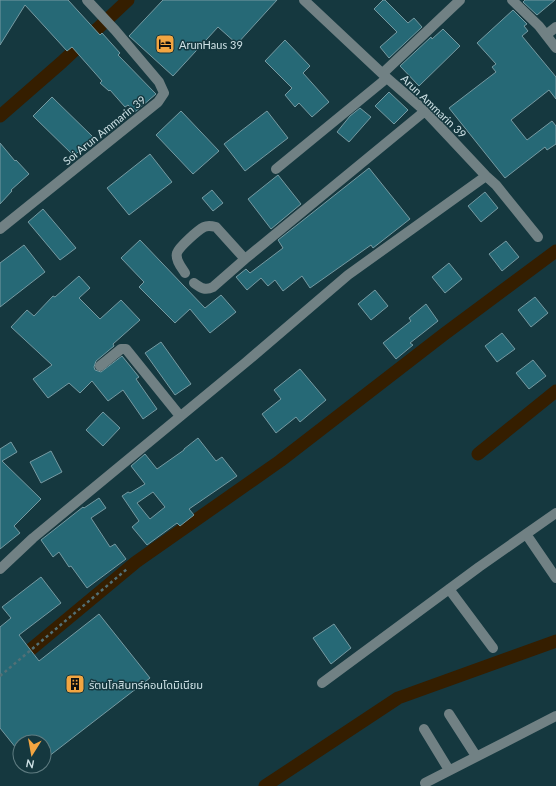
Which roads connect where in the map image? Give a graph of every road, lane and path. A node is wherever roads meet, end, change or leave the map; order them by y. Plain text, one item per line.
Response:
1 (87, 0) edge
2 (460, 0) edge
3 (512, 0) edge
4 (311, 2) edge
5 (556, 27) edge
6 (546, 35) junction
7 (556, 48) edge
8 (385, 76) junction
9 (425, 111) junction
10 (276, 169) dead end
11 (486, 176) junction
12 (0, 229) edge
13 (538, 237) dead end
14 (245, 259) junction
15 (185, 273) dead end
16 (194, 283) dead end
17 (100, 366) dead end
18 (180, 416) junction
19 (556, 513) edge
20 (526, 534) junction
21 (127, 569) dead end
22 (0, 570) edge
23 (556, 578) edge
24 (449, 589) junction
25 (493, 648) dead end
26 (0, 676) edge
27 (322, 683) dead end
28 (449, 714) dead end
29 (556, 716) edge
30 (424, 729) dead end
31 (476, 756) junction
32 (449, 770) junction
33 (425, 783) dead end

1 - 12 street, Soi Arun Ammarin 39
2 - 8 street
3 - 6 street
4 - 8 street, Arun Ammarin 39
5 - 6 street
6 - 7 street
8 - 9 street, Arun Ammarin 39
8 - 10 street
9 - 11 street, Arun Ammarin 39
9 - 14 street
11 - 13 street, Arun Ammarin 39
11 - 18 street
14 - 15 street
14 - 16 street
17 - 18 street
18 - 22 street
19 - 20 street
20 - 23 street
20 - 24 street
21 - 26 path
24 - 25 street
24 - 27 street
28 - 31 street
29 - 31 street
30 - 32 street
31 - 32 street
32 - 33 street

